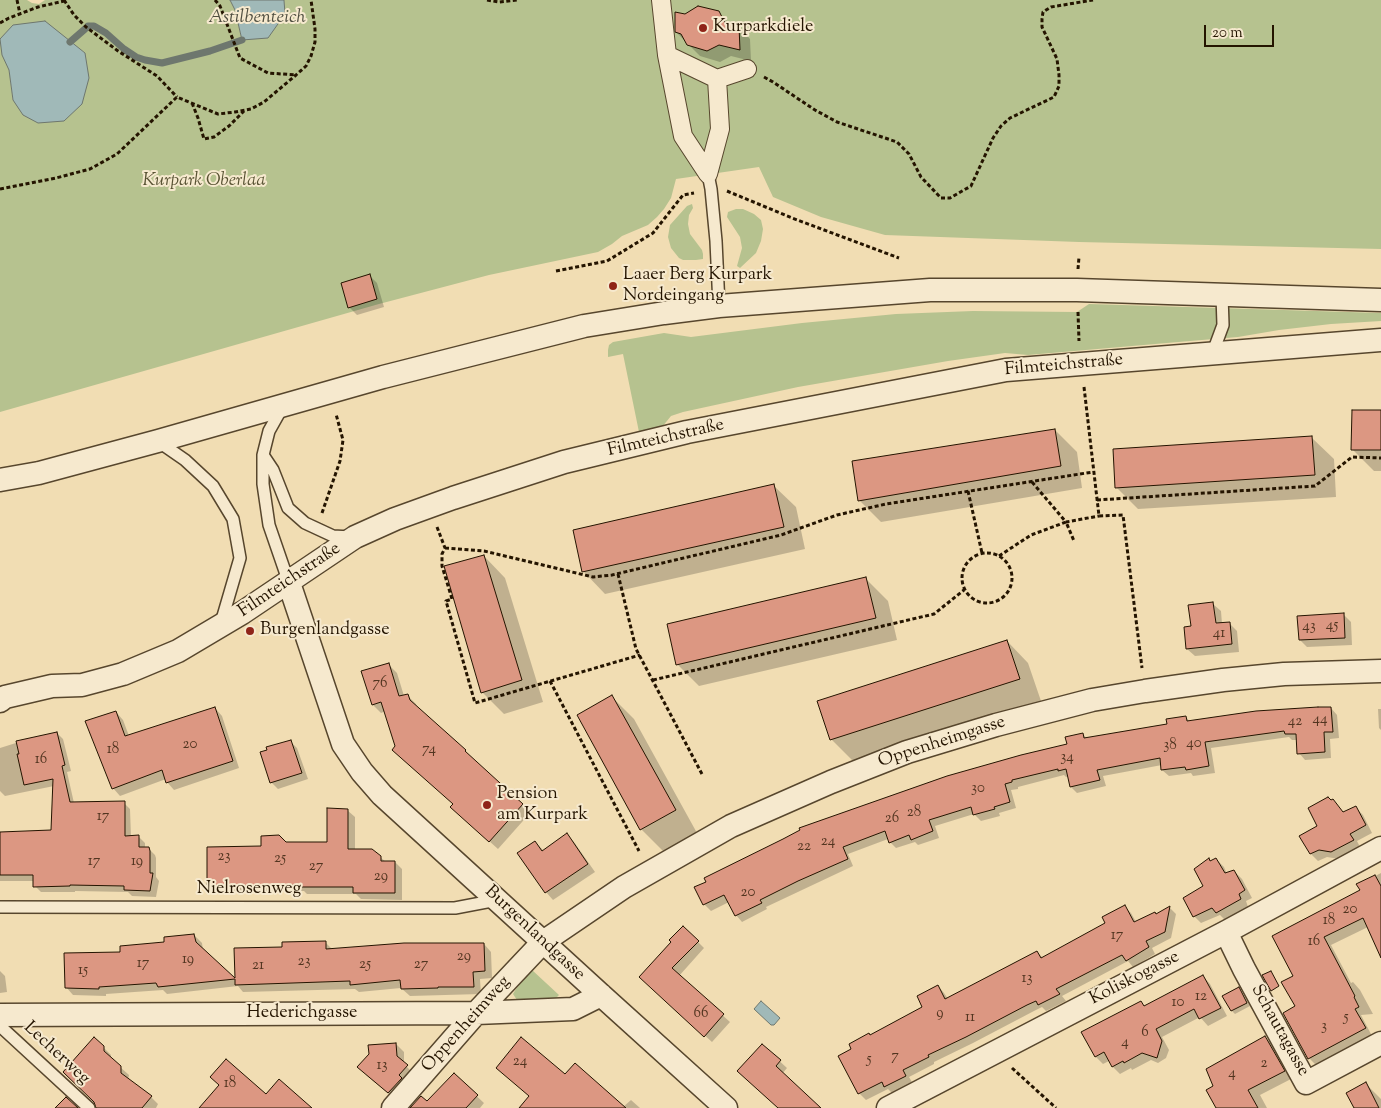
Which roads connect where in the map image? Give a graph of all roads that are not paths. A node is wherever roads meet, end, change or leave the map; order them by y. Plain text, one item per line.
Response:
1 (661, 0) edge
2 (666, 55) junction
3 (747, 69) road end
4 (717, 78) junction
5 (708, 174) junction
6 (1222, 295) junction
7 (1381, 300) edge
8 (719, 306) junction
9 (1381, 340) edge
10 (1213, 352) junction
11 (284, 404) junction
12 (158, 442) junction
13 (263, 455) junction
14 (0, 480) edge
15 (355, 537) junction
16 (288, 583) junction
17 (220, 627) junction
18 (1381, 671) edge
19 (0, 701) edge
20 (1381, 848) edge
21 (497, 900) junction
22 (0, 907) edge
23 (1226, 932) junction
24 (543, 942) junction
25 (601, 996) junction
26 (476, 1013) junction
27 (0, 1015) edge
28 (0, 1026) edge
29 (1381, 1043) edge
30 (89, 1108) edge
31 (393, 1108) edge
32 (726, 1108) edge
33 (888, 1108) edge

1 - 2 street
2 - 4 street
2 - 5 street
3 - 4 street
4 - 5 street
5 - 8 lane
6 - 7 street
6 - 8 street
6 - 10 lane
8 - 11 street
9 - 10 street, Filmteichstraße
10 - 15 street, Filmteichstraße
11 - 12 street
11 - 13 lane
12 - 14 street
12 - 17 lane
13 - 15 lane
13 - 16 lane
15 - 16 street, Filmteichstraße
16 - 17 street, Filmteichstraße
16 - 21 street, Burgenlandgasse
17 - 19 street, Filmteichstraße
18 - 24 street, Oppenheimgasse
20 - 23 street, Koliskogasse
21 - 22 lane, Nielrosenweg
21 - 24 street, Burgenlandgasse
23 - 29 street, Schautagasse
23 - 33 street, Koliskogasse
24 - 25 street, Burgenlandgasse
24 - 26 street, Oppenheimweg
25 - 26 street, Hederichgasse
25 - 32 street, Burgenlandgasse
26 - 27 street, Hederichgasse
26 - 31 street, Oppenheimweg
28 - 30 lane, Lecherweg

